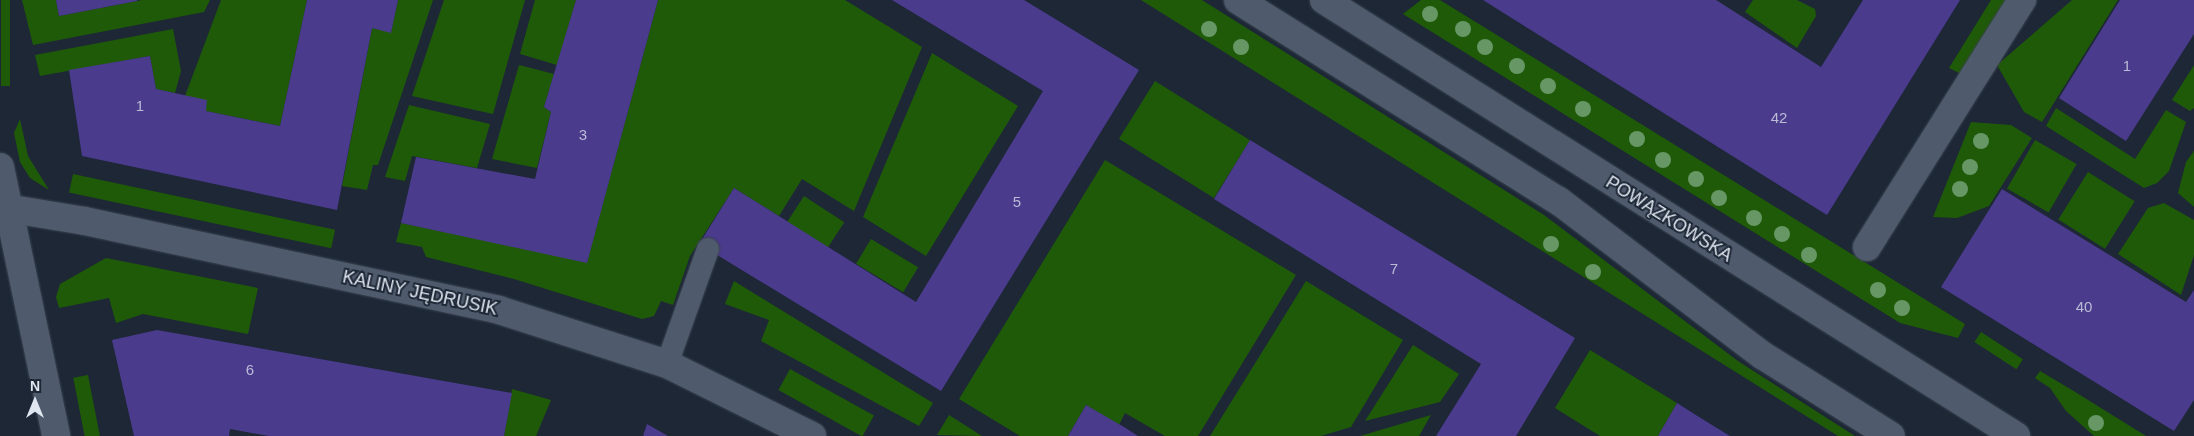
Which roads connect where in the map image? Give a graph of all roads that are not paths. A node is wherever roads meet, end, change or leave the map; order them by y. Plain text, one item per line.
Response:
1 (1238, 0) edge
2 (1324, 0) edge
3 (2022, 0) edge
4 (0, 167) edge
5 (4, 207) edge
6 (1867, 247) dead end
7 (708, 249) dead end
8 (667, 364) junction
9 (56, 436) edge
10 (812, 436) edge
11 (1891, 436) edge
12 (2016, 436) edge

1 - 11 main road
2 - 12 main road, POWĄZKOWSKA
3 - 6 main road
4 - 5 main road
5 - 8 main road, KALINY JĘDRUSIK
5 - 9 main road
7 - 8 lane
8 - 10 main road, KALINY JĘDRUSIK

